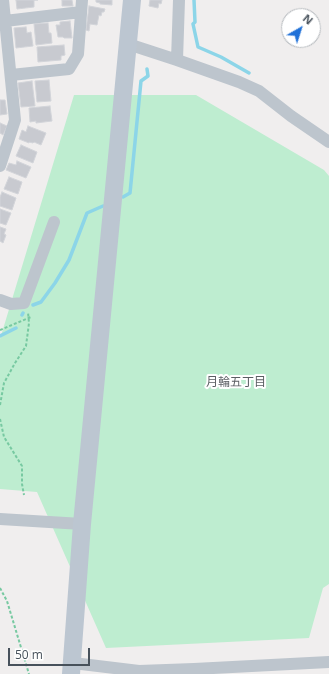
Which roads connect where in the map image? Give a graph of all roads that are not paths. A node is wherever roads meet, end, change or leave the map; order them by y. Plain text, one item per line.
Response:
1 (3, 0) edge
2 (132, 0) edge
3 (179, 0) edge
4 (81, 6) edge
5 (5, 21) junction
6 (128, 44) junction
7 (177, 60) junction
8 (11, 75) junction
9 (329, 142) edge
10 (0, 166) edge
11 (54, 222) dead end
12 (0, 300) edge
13 (0, 519) edge
14 (82, 524) junction
15 (329, 662) edge
16 (72, 668) edge

1 - 5 street
2 - 6 street
3 - 7 street
4 - 5 street
4 - 8 street
5 - 8 street
6 - 7 street
6 - 14 street
7 - 9 street
8 - 10 street
11 - 12 street
13 - 14 street
14 - 16 street
15 - 16 street

